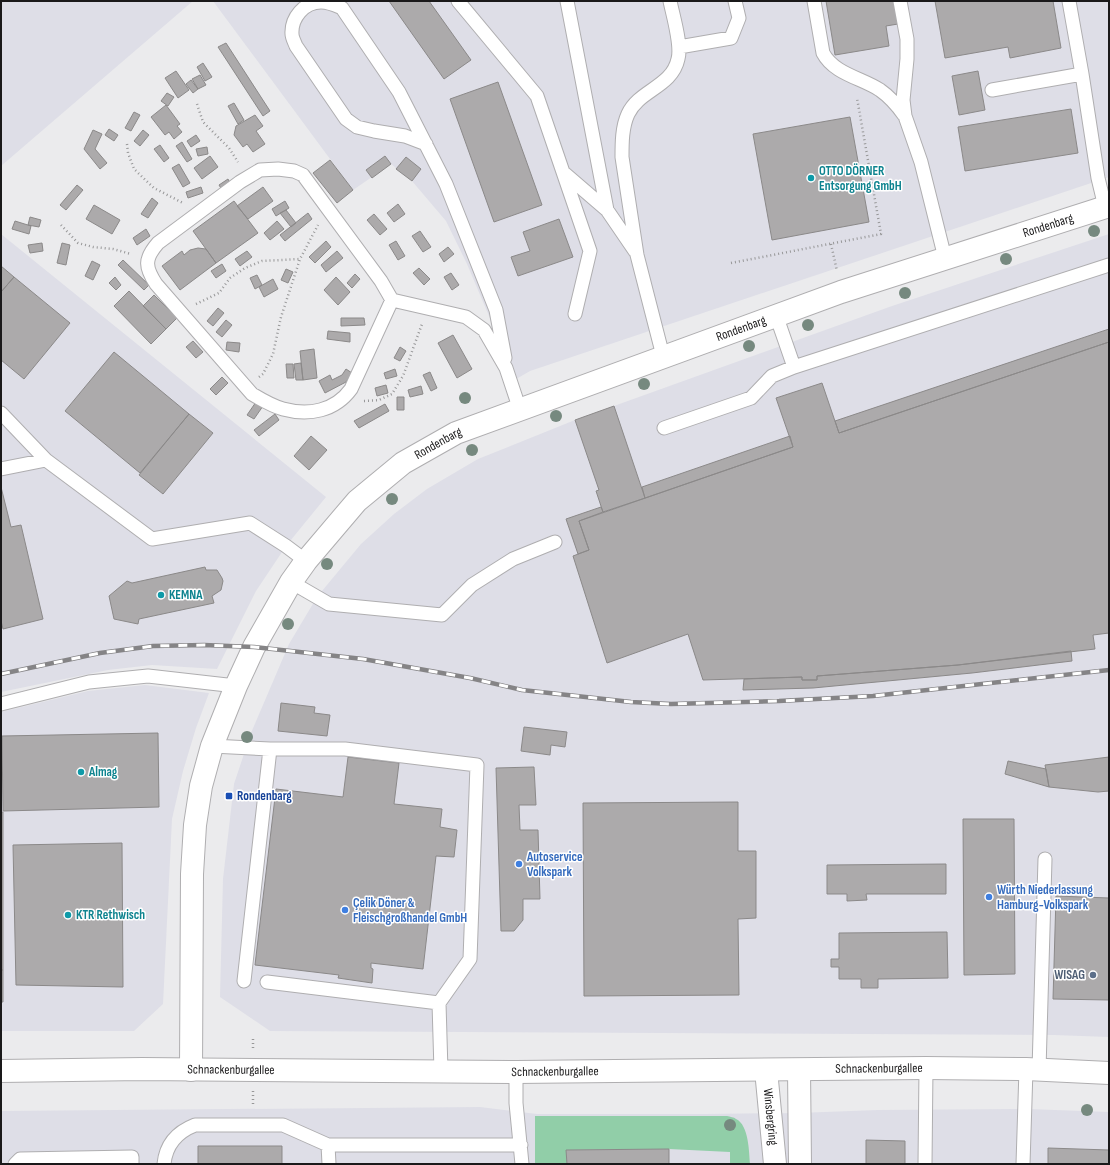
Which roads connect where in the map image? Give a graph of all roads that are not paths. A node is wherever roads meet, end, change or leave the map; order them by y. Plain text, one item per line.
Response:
1 (458, 1) edge
2 (567, 1) edge
3 (670, 1) edge
4 (736, 1) edge
5 (814, 1) edge
6 (900, 1) edge
7 (1069, 1) edge
8 (679, 47) junction
9 (1082, 74) junction
10 (992, 90) dead end
11 (905, 116) junction
12 (426, 144) junction
13 (564, 173) junction
14 (1107, 206) edge
15 (607, 210) junction
16 (637, 255) junction
17 (945, 258) junction
18 (1109, 265) edge
19 (392, 300) junction
20 (575, 314) dead end
21 (776, 315) junction
22 (663, 356) junction
23 (794, 367) junction
24 (506, 368) junction
25 (520, 410) junction
26 (1, 413) edge
27 (664, 428) dead end
28 (46, 460) junction
29 (1, 469) edge
30 (555, 542) dead end
31 (306, 561) junction
32 (291, 582) junction
33 (236, 686) junction
34 (1, 704) edge
35 (212, 746) junction
36 (270, 750) junction
37 (1045, 859) dead end
38 (244, 981) dead end
39 (267, 982) dead end
40 (439, 1003) junction
41 (926, 1068) junction
42 (1032, 1069) junction
43 (192, 1070) junction
44 (766, 1070) junction
45 (800, 1070) junction
46 (1, 1071) edge
47 (441, 1071) junction
48 (516, 1072) junction
49 (1109, 1073) edge
50 (328, 1144) junction
51 (521, 1145) junction
52 (15, 1164) edge
53 (132, 1164) edge
54 (164, 1164) edge
55 (329, 1164) edge
56 (522, 1164) edge
57 (776, 1164) edge
58 (800, 1164) edge
59 (925, 1164) edge
60 (1023, 1164) edge

1 - 13 lane
2 - 15 lane
3 - 8 lane
4 - 8 lane
5 - 11 lane
6 - 11 lane
7 - 9 lane
8 - 16 lane
9 - 10 lane
9 - 14 lane
11 - 17 lane
12 - 12 lane
12 - 24 lane
13 - 15 lane
13 - 20 lane
14 - 17 street, Rondenbarg
15 - 16 lane
16 - 22 lane
17 - 21 street, Rondenbarg
18 - 23 lane
19 - 19 lane
19 - 24 lane
21 - 22 street, Rondenbarg
21 - 23 lane
22 - 25 street, Rondenbarg
23 - 27 lane
24 - 25 lane
25 - 31 street, Rondenbarg
26 - 28 lane
28 - 29 lane
28 - 31 lane
30 - 32 lane
31 - 32 street, Rondenbarg
32 - 33 street, Rondenbarg
33 - 34 lane
33 - 35 street, Rondenbarg
35 - 36 lane
35 - 43 street, Rondenbarg
36 - 38 lane
36 - 40 lane
37 - 42 lane
39 - 40 lane
40 - 47 lane
41 - 42 street, Schnackenburgallee
41 - 45 street, Schnackenburgallee
41 - 59 lane
42 - 49 street, Schnackenburgallee
42 - 60 lane
43 - 46 street, Schnackenburgallee
43 - 47 street, Schnackenburgallee
44 - 45 street, Schnackenburgallee
44 - 48 street, Schnackenburgallee
44 - 57 street, Winsbergring
45 - 58 street, Winsbergring
47 - 48 street, Schnackenburgallee
48 - 51 lane
50 - 51 lane
50 - 54 lane
50 - 55 lane
51 - 56 lane
52 - 53 lane

